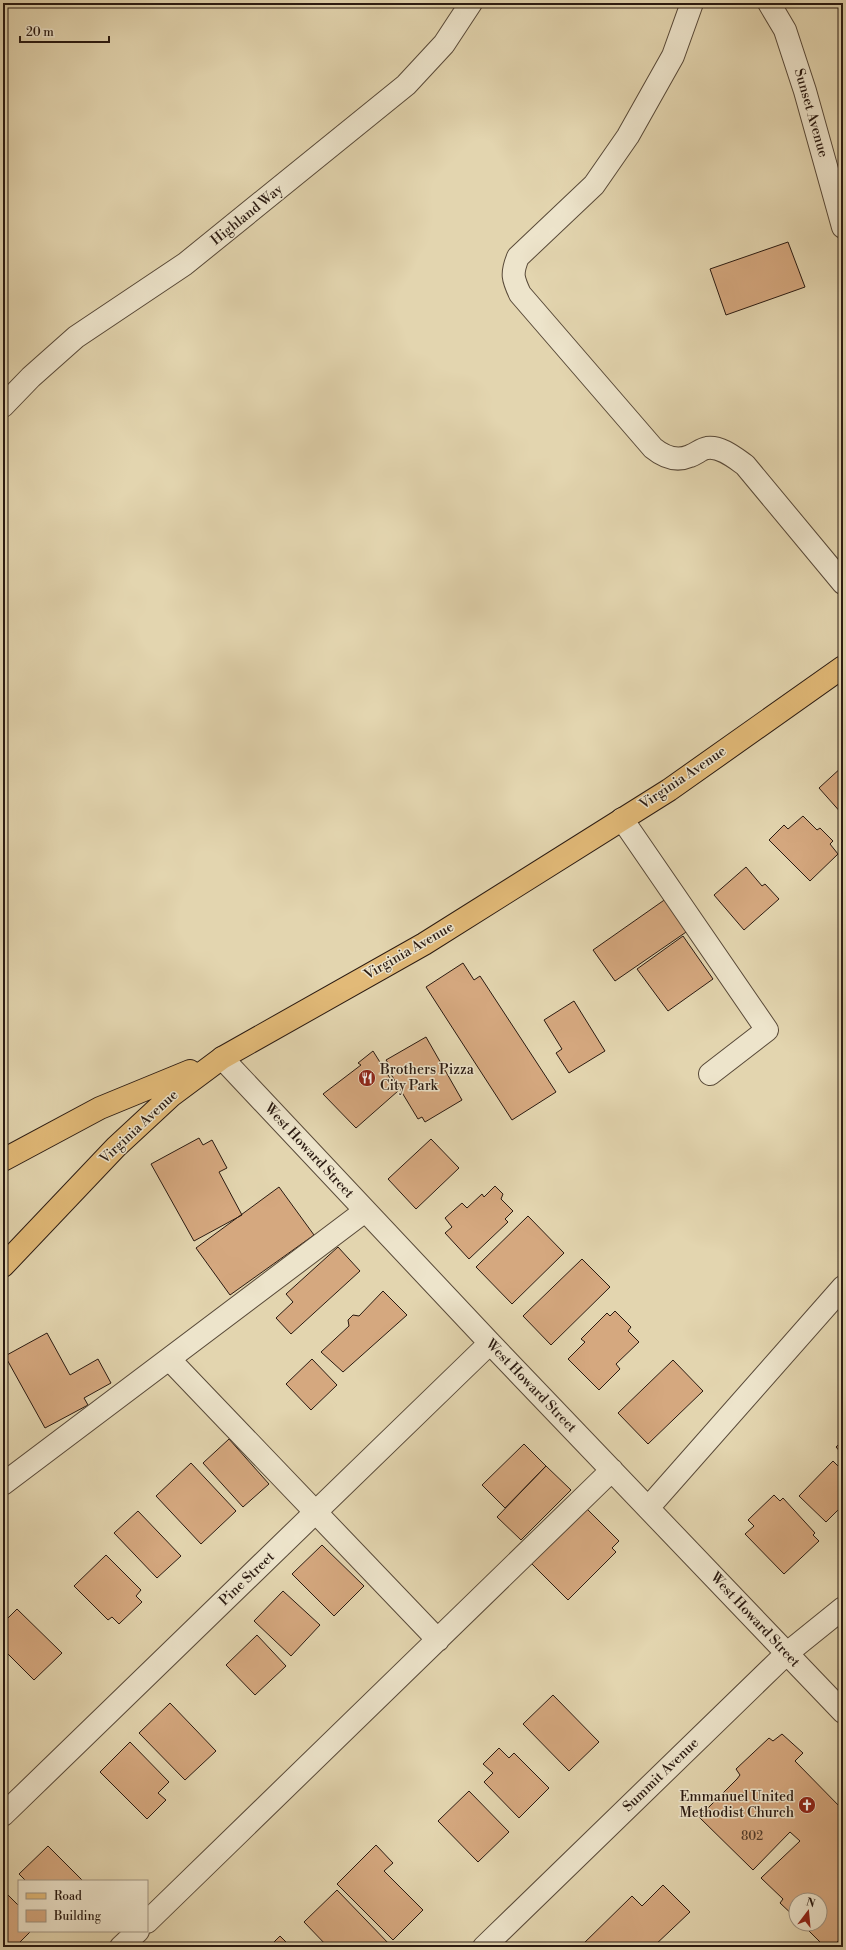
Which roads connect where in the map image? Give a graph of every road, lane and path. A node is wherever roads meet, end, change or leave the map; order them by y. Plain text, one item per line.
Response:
1 (471, 3) edge
2 (692, 3) edge
3 (769, 3) edge
4 (843, 227) edge
5 (3, 406) edge
6 (843, 583) edge
7 (843, 667) edge
8 (622, 819) junction
9 (222, 1058) junction
10 (710, 1074) dead end
11 (3, 1160) edge
12 (365, 1211) junction
13 (3, 1266) edge
14 (843, 1287) edge
15 (490, 1343) junction
16 (170, 1360) junction
17 (612, 1470) junction
18 (3, 1484) edge
19 (648, 1508) junction
20 (316, 1512) junction
21 (843, 1608) edge
22 (438, 1640) junction
23 (786, 1654) junction
24 (843, 1712) edge
25 (3, 1815) edge
26 (148, 1921) edge
27 (137, 1932) edge
28 (121, 1947) edge
29 (484, 1947) edge

1 - 5 street, Highland Way
2 - 6 street
3 - 4 street, Sunset Avenue
7 - 8 main road, Virginia Avenue
8 - 9 main road, Virginia Avenue
8 - 10 street
9 - 11 main road
9 - 12 street, West Howard Street
9 - 13 main road, Virginia Avenue
12 - 15 street, West Howard Street
12 - 16 street
14 - 19 street
15 - 17 street, West Howard Street
15 - 20 street, Pine Street
16 - 18 street
16 - 20 street
17 - 19 street, West Howard Street
17 - 22 street
19 - 23 street, West Howard Street
20 - 22 street
20 - 25 street, Pine Street
21 - 23 street, Summit Avenue
22 - 26 street
23 - 24 street, West Howard Street
23 - 29 street, Summit Avenue
27 - 28 street

